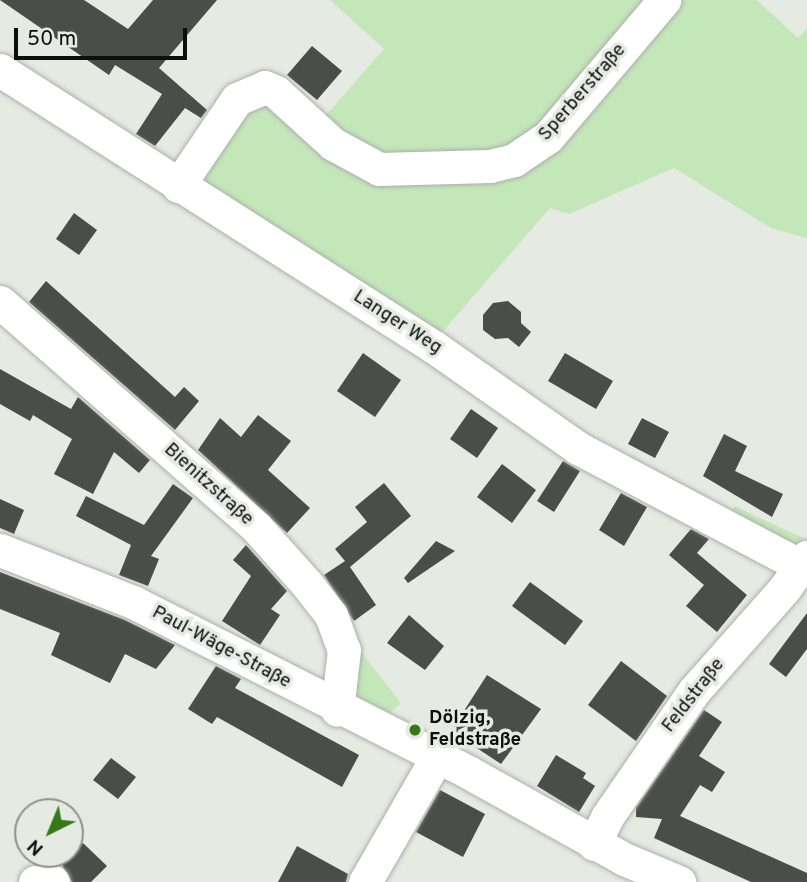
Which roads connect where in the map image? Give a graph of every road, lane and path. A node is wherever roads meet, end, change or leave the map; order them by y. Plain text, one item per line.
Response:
1 (664, 0) edge
2 (0, 70) edge
3 (178, 186) junction
4 (0, 302) edge
5 (0, 550) edge
6 (800, 579) edge
7 (337, 709) junction
8 (437, 757) junction
9 (594, 844) junction
10 (35, 882) edge
11 (53, 882) edge
12 (365, 882) edge
13 (679, 882) edge

1 - 3 street, Sperberstraße
2 - 3 street, Langer Weg
3 - 6 street, Langer Weg
4 - 7 street, Bienitzstraße
5 - 7 street, Paul-Wäge-Straße
6 - 9 street, Feldstraße
7 - 8 street, Paul-Wäge-Straße
8 - 9 street, Paul-Wäge-Straße
8 - 12 street
9 - 13 street, Paul-Wäge-Straße
10 - 11 street

